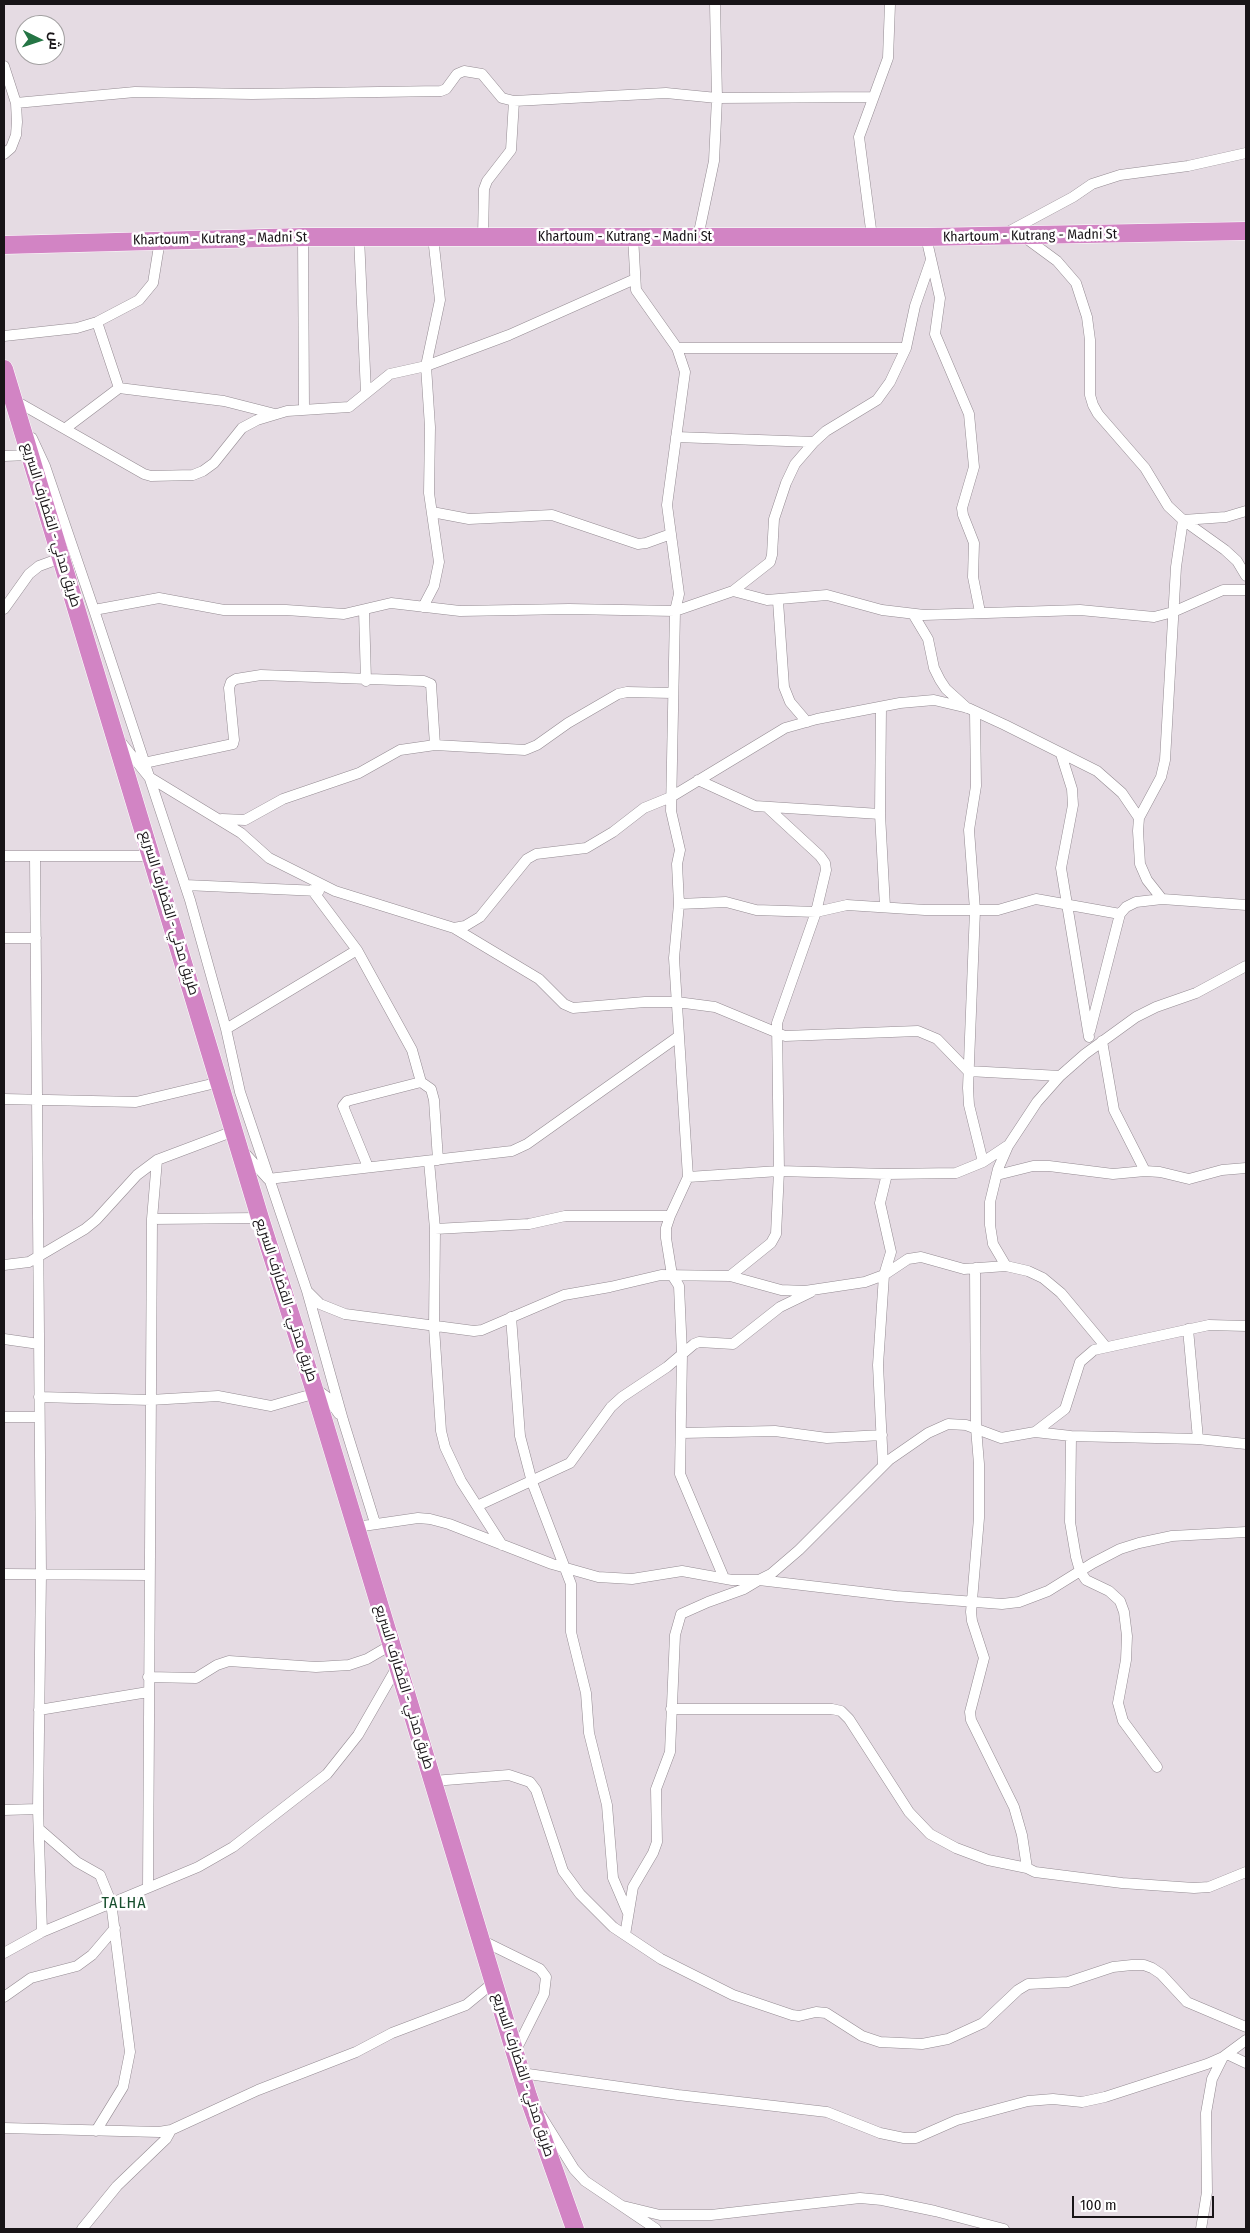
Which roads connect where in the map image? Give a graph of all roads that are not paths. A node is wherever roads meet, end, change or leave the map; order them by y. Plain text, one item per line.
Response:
1 (716, 4) edge
2 (890, 4) edge
3 (4, 66) edge
4 (872, 97) junction
5 (716, 98) junction
6 (514, 101) junction
7 (16, 103) junction
8 (1246, 153) edge
9 (4, 154) edge
10 (1246, 231) edge
11 (1022, 235) junction
12 (483, 236) junction
13 (633, 236) junction
14 (1000, 236) junction
15 (303, 237) junction
16 (359, 237) junction
17 (433, 237) junction
18 (698, 237) junction
19 (872, 237) junction
20 (926, 237) junction
21 (160, 240) junction
22 (4, 245) edge
23 (931, 260) junction
24 (635, 279) junction
25 (97, 322) junction
26 (4, 336) edge
27 (677, 348) junction
28 (906, 348) junction
29 (426, 366) junction
30 (4, 369) edge
31 (118, 388) junction
32 (366, 393) junction
33 (15, 407) junction
34 (304, 409) junction
35 (275, 414) junction
36 (66, 428) junction
37 (676, 437) junction
38 (814, 442) junction
39 (30, 455) junction
40 (4, 456) edge
41 (1246, 511) edge
42 (432, 512) junction
43 (1183, 520) junction
44 (671, 534) junction
45 (61, 558) junction
46 (1245, 571) edge
47 (1246, 590) edge
48 (733, 591) junction
49 (778, 601) junction
50 (423, 607) junction
51 (4, 608) edge
52 (94, 610) junction
53 (364, 610) junction
54 (675, 611) junction
55 (980, 612) junction
56 (1173, 612) junction
57 (913, 614) junction
58 (366, 681) junction
59 (672, 693) junction
60 (881, 707) junction
61 (971, 710) junction
62 (807, 722) junction
63 (114, 734) junction
64 (435, 745) junction
65 (1061, 754) junction
66 (144, 763) junction
67 (149, 777) junction
68 (698, 780) junction
69 (670, 797) junction
70 (768, 808) junction
71 (880, 814) junction
72 (1140, 818) junction
73 (218, 819) junction
74 (4, 856) edge
75 (151, 856) junction
76 (35, 857) junction
77 (185, 885) junction
78 (312, 890) junction
79 (334, 891) junction
80 (1162, 899) junction
81 (680, 904) junction
82 (1067, 904) junction
83 (1246, 905) edge
84 (885, 907) junction
85 (976, 910) junction
86 (816, 912) junction
87 (1120, 914) junction
88 (454, 928) junction
89 (4, 938) edge
90 (36, 938) junction
91 (357, 950) junction
92 (1246, 966) edge
93 (676, 1002) junction
94 (226, 1029) junction
95 (776, 1033) junction
96 (679, 1036) junction
97 (1089, 1037) junction
98 (1102, 1041) junction
99 (1085, 1054) junction
100 (968, 1071) junction
101 (1060, 1076) junction
102 (220, 1082) junction
103 (421, 1082) junction
104 (4, 1099) edge
105 (37, 1099) junction
106 (237, 1139) junction
107 (1008, 1146) junction
108 (157, 1160) junction
109 (434, 1160) junction
110 (983, 1162) junction
111 (368, 1167) junction
112 (1246, 1168) edge
113 (779, 1171) junction
114 (1145, 1171) junction
115 (887, 1174) junction
116 (996, 1175) junction
117 (688, 1177) junction
118 (268, 1178) junction
119 (670, 1216) junction
120 (260, 1218) junction
121 (152, 1219) junction
122 (435, 1229) junction
123 (38, 1257) junction
124 (4, 1264) edge
125 (1006, 1266) junction
126 (976, 1268) junction
127 (672, 1275) junction
128 (884, 1275) junction
129 (730, 1276) junction
130 (815, 1290) junction
131 (307, 1291) junction
132 (511, 1317) junction
133 (1246, 1326) edge
134 (434, 1327) junction
135 (1188, 1329) junction
136 (4, 1339) edge
137 (39, 1344) junction
138 (1106, 1346) junction
139 (682, 1354) junction
140 (315, 1392) junction
141 (39, 1397) junction
142 (150, 1400) junction
143 (4, 1417) edge
144 (39, 1417) junction
145 (343, 1420) junction
146 (976, 1428) junction
147 (1035, 1432) junction
148 (682, 1433) junction
149 (882, 1435) junction
150 (1071, 1436) junction
151 (1198, 1439) junction
152 (1246, 1444) edge
153 (883, 1466) junction
154 (532, 1482) junction
155 (477, 1506) junction
156 (375, 1523) junction
157 (356, 1527) junction
158 (1246, 1532) edge
159 (502, 1545) junction
160 (566, 1568) junction
161 (1080, 1572) junction
162 (4, 1574) edge
163 (41, 1574) junction
164 (148, 1575) junction
165 (724, 1578) junction
166 (759, 1580) junction
167 (972, 1602) junction
168 (391, 1645) junction
169 (398, 1667) junction
170 (148, 1677) junction
171 (148, 1692) junction
172 (672, 1709) junction
173 (39, 1710) junction
174 (1157, 1767) dead end
175 (433, 1781) junction
176 (38, 1809) junction
177 (4, 1810) edge
178 (39, 1829) junction
179 (1027, 1868) junction
180 (1246, 1872) edge
181 (148, 1887) junction
182 (111, 1902) junction
183 (628, 1913) junction
184 (115, 1928) junction
185 (42, 1932) junction
186 (625, 1935) junction
187 (481, 1940) junction
188 (4, 1953) edge
189 (494, 1982) junction
190 (4, 1997) edge
191 (1246, 2027) edge
192 (1246, 2040) edge
193 (515, 2052) junction
194 (1225, 2055) junction
195 (1246, 2063) edge
196 (521, 2073) junction
197 (528, 2096) junction
198 (4, 2128) edge
199 (171, 2130) junction
200 (96, 2132) junction
201 (622, 2206) junction
202 (82, 2229) edge
203 (574, 2229) edge
204 (656, 2229) edge
205 (1004, 2229) edge
206 (1201, 2229) edge

1 - 5 street
2 - 4 street
3 - 7 street
4 - 5 street
4 - 19 street
5 - 6 street
5 - 18 street
6 - 7 street
6 - 12 street
7 - 9 street
8 - 14 street
10 - 11 highway, Khartoum - Kutrang - Madni St
11 - 14 highway, Khartoum - Kutrang - Madni St
11 - 43 street
12 - 13 highway, Khartoum - Kutrang - Madni St
12 - 17 highway, Khartoum - Kutrang - Madni St
13 - 18 highway, Khartoum - Kutrang - Madni St
13 - 24 street
14 - 20 highway, Khartoum - Kutrang - Madni St
15 - 16 highway, Khartoum - Kutrang - Madni St
15 - 21 highway, Khartoum - Kutrang - Madni St
15 - 34 street
16 - 17 highway, Khartoum - Kutrang - Madni St
16 - 32 street
17 - 29 street
18 - 19 highway, Khartoum - Kutrang - Madni St
19 - 20 highway, Khartoum - Kutrang - Madni St
20 - 23 street
21 - 22 highway, Khartoum - Kutrang - Madni St
21 - 25 street
23 - 28 street
23 - 55 street
24 - 27 street
24 - 29 street
25 - 26 street
25 - 31 street
27 - 28 street
27 - 37 street
28 - 38 street
29 - 32 street
29 - 42 street
30 - 33 highway, طريق مدني - القضارف السريع
31 - 35 street
31 - 36 street
32 - 34 street
33 - 36 street
33 - 39 highway, طريق مدني - القضارف السريع
33 - 52 street
34 - 35 street
35 - 36 street
37 - 38 street
37 - 44 street
38 - 48 street
39 - 40 street
39 - 45 highway, طريق مدني - القضارف السريع
41 - 43 street
42 - 44 street
42 - 50 street
43 - 46 street
43 - 56 street
44 - 54 street
45 - 51 street
45 - 63 highway, طريق مدني - القضارف السريع
47 - 56 street
48 - 49 street
48 - 54 street
49 - 57 street
49 - 62 street
50 - 53 street
50 - 54 street
52 - 53 street
52 - 66 street
53 - 58 street
54 - 59 street
55 - 56 street
55 - 57 street
56 - 72 street
57 - 61 street
58 - 64 street
58 - 66 street
59 - 64 street
59 - 69 street
60 - 61 street
60 - 62 street
60 - 71 street
61 - 65 street
61 - 85 street
62 - 68 street
63 - 67 street
63 - 75 highway, طريق مدني - القضارف السريع
64 - 73 street
65 - 72 street
65 - 82 street
66 - 67 street
67 - 73 street
67 - 77 street
68 - 69 street
68 - 70 street
69 - 81 street
69 - 88 street
70 - 71 street
70 - 86 street
71 - 84 street
72 - 80 street
73 - 79 street
74 - 76 street
75 - 76 street
75 - 102 highway, طريق مدني - القضارف السريع
76 - 90 street
77 - 78 street
77 - 94 street
78 - 79 street
78 - 91 street
79 - 88 street
80 - 83 street
80 - 87 street
81 - 86 street
81 - 93 street
82 - 85 street
82 - 87 street
82 - 97 street
84 - 85 street
84 - 86 street
85 - 100 street
86 - 95 street
87 - 97 street
88 - 93 street
89 - 90 street
90 - 105 street
91 - 94 street
91 - 103 street
92 - 98 street
93 - 95 street
93 - 96 street
94 - 118 street
95 - 100 street
95 - 113 street
96 - 109 street
96 - 117 street
97 - 99 street
98 - 99 street
98 - 114 street
99 - 101 street
100 - 101 street
100 - 110 street
101 - 107 street
102 - 105 street
102 - 106 highway, طريق مدني - القضارف السريع
103 - 109 street
103 - 111 street
104 - 105 street
105 - 123 street
106 - 108 street
106 - 118 street
106 - 120 highway, طريق مدني - القضارف السريع
107 - 110 street
107 - 116 street
108 - 121 street
108 - 123 street
109 - 111 street
109 - 122 street
110 - 115 street
111 - 118 street
112 - 114 street
113 - 115 street
113 - 117 street
113 - 129 street
114 - 116 street
115 - 128 street
116 - 125 street
117 - 119 street
118 - 131 street
119 - 122 street
119 - 127 street
120 - 121 street
120 - 140 highway, طريق مدني - القضارف السريع
121 - 142 street
122 - 134 street
123 - 124 street
123 - 137 street
125 - 126 street
125 - 138 street
126 - 128 street
126 - 146 street
127 - 129 street
127 - 132 street
127 - 139 street
128 - 130 street
128 - 149 street
129 - 130 street
130 - 139 street
131 - 134 street
131 - 145 street
132 - 134 street
132 - 154 street
133 - 135 street
134 - 155 street
135 - 138 street
135 - 151 street
136 - 137 street
137 - 141 street
138 - 147 street
139 - 148 street
139 - 154 street
140 - 142 street
140 - 145 street
140 - 157 highway, طريق مدني - القضارف السريع
141 - 142 street
141 - 144 street
142 - 164 street
143 - 144 street
144 - 163 street
145 - 156 street
146 - 147 street
146 - 153 street
146 - 167 street
147 - 150 street
148 - 149 street
148 - 165 street
149 - 153 street
150 - 151 street
150 - 161 street
151 - 152 street
153 - 166 street
154 - 155 street
154 - 160 street
155 - 159 street
156 - 157 street
156 - 159 street
157 - 168 highway, طريق مدني - القضارف السريع
158 - 161 street
159 - 160 street
160 - 165 street
160 - 183 street
161 - 167 street
161 - 174 street
162 - 163 street
163 - 164 street
163 - 173 street
164 - 170 street
165 - 166 street
166 - 167 street
166 - 172 street
167 - 179 street
168 - 169 highway, طريق مدني - القضارف السريع
168 - 170 street
169 - 175 highway, طريق مدني - القضارف السريع
169 - 181 street
170 - 171 street
171 - 173 street
171 - 181 street
172 - 179 street
172 - 183 street
173 - 176 street
175 - 186 street
175 - 187 highway, طريق مدني - القضارف السريع
176 - 177 street
176 - 178 street
178 - 182 street
178 - 185 street
179 - 180 street
181 - 182 street
182 - 184 street
182 - 185 street
183 - 186 street
184 - 190 street
184 - 200 street
185 - 188 street
186 - 191 street
187 - 189 highway, طريق مدني - القضارف السريع
187 - 193 street
189 - 193 highway, طريق مدني - القضارف السريع
189 - 199 street
192 - 194 street
193 - 196 highway, طريق مدني - القضارف السريع
194 - 195 street
194 - 196 street
194 - 206 street
196 - 197 highway, طريق مدني - القضارف السريع
197 - 201 street
197 - 203 highway, طريق مدني - القضارف السريع
198 - 200 street
199 - 200 street
199 - 202 street
201 - 204 street
201 - 205 street

